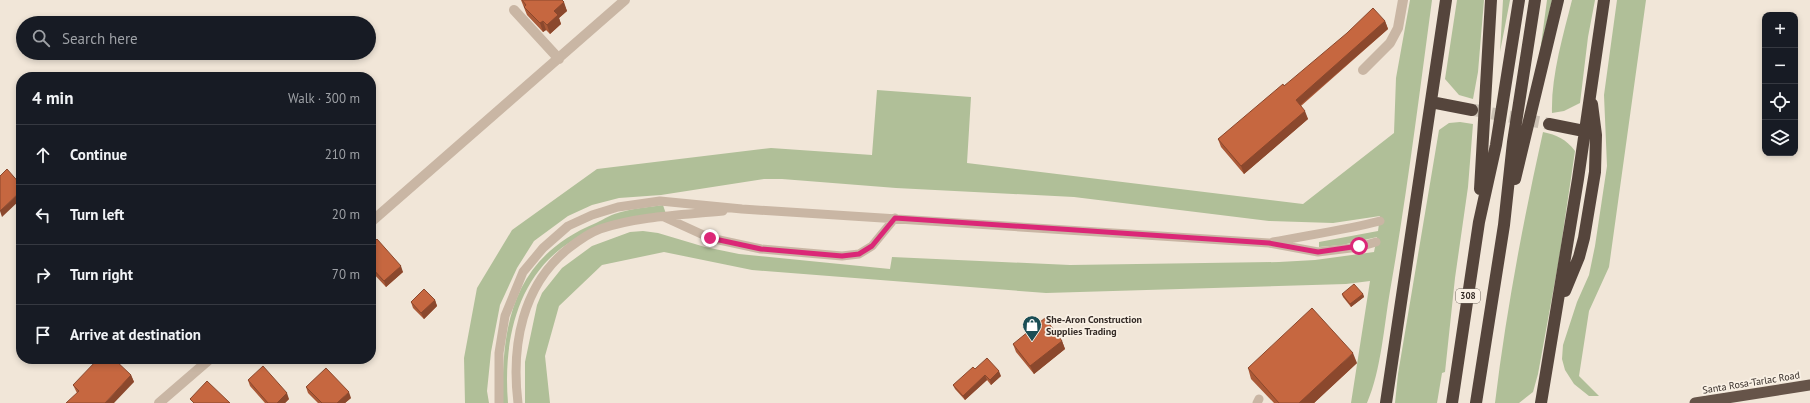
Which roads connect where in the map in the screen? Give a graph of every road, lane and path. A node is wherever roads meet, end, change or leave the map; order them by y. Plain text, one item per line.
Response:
1 (625, 0) edge
2 (1403, 0) edge
3 (1446, 0) edge
4 (1491, 0) edge
5 (1519, 0) edge
6 (1535, 0) edge
7 (1558, 0) edge
8 (1604, 0) edge
9 (514, 10) dead end
10 (559, 59) junction
11 (1363, 70) dead end
12 (1590, 89) junction
13 (1431, 102) junction
14 (1472, 110) tunnel mouth
15 (1549, 124) tunnel mouth
16 (1584, 131) junction
17 (742, 209) junction
18 (663, 217) junction
19 (376, 218) edge
20 (895, 218) junction
21 (1380, 220) dead end
22 (1479, 222) junction
23 (1504, 225) junction
24 (1376, 242) dead end
25 (1269, 243) junction
26 (1557, 311) junction
27 (204, 364) edge
28 (1810, 385) edge
29 (159, 403) edge
30 (500, 403) edge
31 (518, 403) edge
32 (1386, 403) edge
33 (1452, 403) edge
34 (1476, 403) edge
35 (1541, 403) edge
36 (1695, 403) edge

1 - 10 street
2 - 11 street
3 - 13 highway
4 - 22 highway
5 - 22 highway
6 - 23 highway
7 - 23 highway
8 - 12 highway
9 - 10 street
10 - 19 street
12 - 16 highway
12 - 26 highway
13 - 14 highway
13 - 32 highway
15 - 16 highway
16 - 26 highway
17 - 18 lane
17 - 20 lane
17 - 30 lane
18 - 20 lane
18 - 31 lane
20 - 25 lane
21 - 25 lane
22 - 33 highway, 308
23 - 34 highway, 308
24 - 25 lane
26 - 35 highway
27 - 29 street
28 - 36 highway, Santa Rosa-Tarlac Road

